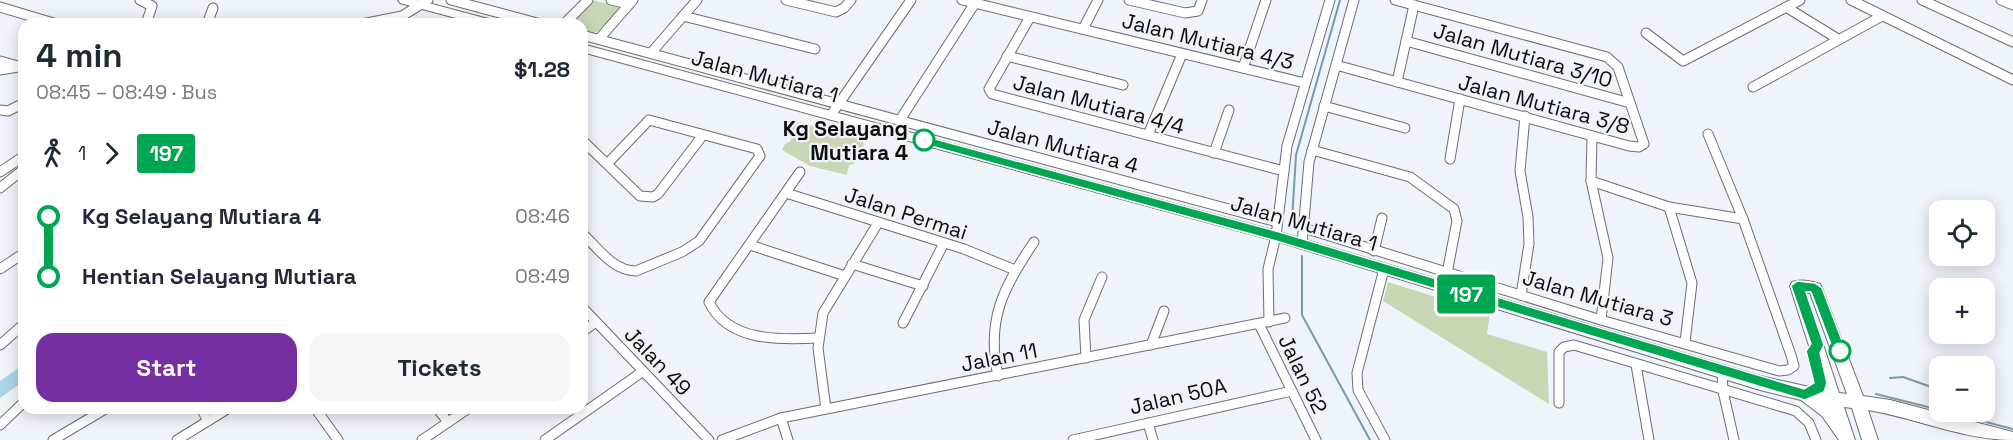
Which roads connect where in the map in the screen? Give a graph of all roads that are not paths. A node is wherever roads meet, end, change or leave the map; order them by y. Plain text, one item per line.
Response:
1 (140, 0) edge
2 (404, 0) edge
3 (451, 0) edge
4 (489, 0) edge
5 (588, 0) edge
6 (611, 0) edge
7 (697, 0) edge
8 (787, 0) edge
9 (851, 0) edge
10 (911, 0) edge
11 (962, 0) edge
12 (1098, 0) edge
13 (1129, 0) edge
14 (1202, 0) edge
15 (1266, 0) edge
16 (1330, 0) edge
17 (1354, 0) edge
18 (1395, 0) edge
19 (1800, 0) edge
20 (1851, 0) edge
21 (1922, 0) edge
22 (2001, 0) edge
23 (631, 2) edge
24 (425, 3) edge
25 (975, 3) junction
26 (1414, 5) junction
27 (2013, 5) edge
28 (0, 7) edge
29 (1786, 7) junction
30 (213, 8) dead end
31 (481, 8) junction
32 (683, 16) junction
33 (1881, 16) junction
34 (1030, 17) junction
35 (37, 18) edge
36 (149, 18) edge
37 (209, 18) edge
38 (394, 18) edge
39 (473, 18) edge
40 (518, 18) edge
41 (570, 18) edge
42 (1083, 29) junction
43 (1646, 33) dead end
44 (588, 36) edge
45 (599, 39) junction
46 (1838, 39) junction
47 (1406, 41) junction
48 (2013, 42) edge
49 (588, 49) edge
50 (815, 50) dead end
51 (651, 53) junction
52 (1182, 54) junction
53 (1007, 56) junction
54 (0, 61) edge
55 (18, 66) edge
56 (1336, 66) junction
57 (18, 68) edge
58 (1243, 68) junction
59 (0, 70) edge
60 (2013, 80) edge
61 (1397, 82) junction
62 (1305, 83) junction
63 (1123, 85) dead end
64 (1753, 87) dead end
65 (1460, 99) junction
66 (1630, 103) junction
67 (18, 105) edge
68 (1324, 106) junction
69 (835, 109) junction
70 (0, 110) edge
71 (1229, 110) dead end
72 (1525, 117) junction
73 (900, 120) junction
74 (1405, 128) dead end
75 (703, 135) junction
76 (1148, 135) junction
77 (1708, 135) dead end
78 (1592, 136) junction
79 (588, 146) edge
80 (1312, 150) junction
81 (1214, 153) junction
82 (1450, 159) dead end
83 (18, 160) edge
84 (608, 164) junction
85 (1284, 171) junction
86 (0, 172) edge
87 (800, 172) dead end
88 (18, 174) edge
89 (1591, 181) junction
90 (1, 186) edge
91 (786, 193) junction
92 (1669, 207) junction
93 (1382, 218) dead end
94 (1743, 219) junction
95 (878, 223) junction
96 (1304, 228) junction
97 (1276, 229) junction
98 (588, 239) edge
99 (1034, 242) dead end
100 (944, 243) junction
101 (1302, 244) junction
102 (750, 245) junction
103 (1374, 251) junction
104 (18, 257) edge
105 (852, 264) junction
106 (0, 269) edge
107 (1384, 269) junction
108 (1015, 270) junction
109 (1447, 273) junction
110 (845, 276) junction
111 (1102, 276) dead end
112 (923, 286) junction
113 (1521, 295) junction
114 (1164, 311) dead end
115 (588, 313) edge
116 (1285, 318) dead end
117 (1601, 320) junction
118 (597, 322) junction
119 (903, 323) dead end
120 (1264, 323) junction
121 (588, 328) edge
122 (18, 329) edge
123 (818, 338) junction
124 (1685, 342) junction
125 (0, 345) edge
126 (1151, 345) junction
127 (1818, 345) junction
128 (1086, 358) junction
129 (1636, 366) junction
130 (1722, 371) junction
131 (642, 372) junction
132 (998, 376) junction
133 (1850, 380) junction
134 (1292, 391) junction
135 (1724, 392) junction
136 (1805, 394) junction
137 (1835, 400) junction
138 (1858, 402) junction
139 (1559, 404) dead end
140 (1890, 407) junction
141 (18, 408) edge
142 (826, 409) junction
143 (588, 410) edge
144 (97, 414) edge
145 (204, 414) edge
146 (219, 414) edge
147 (319, 414) edge
148 (442, 414) edge
149 (460, 414) edge
150 (582, 414) edge
151 (781, 418) junction
152 (208, 421) junction
153 (448, 422) junction
154 (1148, 423) junction
155 (0, 425) edge
156 (1868, 435) edge
157 (429, 438) edge
158 (1847, 439) edge
159 (2013, 439) edge
160 (53, 440) edge
161 (177, 440) edge
162 (338, 440) edge
163 (545, 440) edge
164 (709, 440) edge
165 (722, 440) edge
166 (788, 440) edge
167 (1073, 440) edge
168 (1153, 440) edge
169 (1316, 440) edge
170 (1385, 440) edge
171 (1649, 440) edge
172 (1734, 440) edge
173 (1816, 440) edge

1 - 36 street
2 - 24 street
3 - 31 street
4 - 31 street
5 - 41 street
6 - 23 street
7 - 32 street
8 - 9 street
10 - 69 street
11 - 25 street, Jalan Mutiara 4/3
12 - 42 street
13 - 14 street
15 - 58 street
16 - 62 street
17 - 56 street
18 - 26 street
19 - 29 street
20 - 33 street
21 - 48 street
22 - 27 street
23 - 45 street
24 - 38 street
24 - 39 street
25 - 34 street, Jalan Mutiara 4/3
25 - 73 street
26 - 47 street
26 - 66 street, Jalan Mutiara 3/8
28 - 35 street
29 - 43 street
29 - 46 street
30 - 37 street
31 - 40 street
32 - 50 street
32 - 51 street
33 - 46 street
33 - 60 street
34 - 42 street, Jalan Mutiara 4/3
34 - 53 street, Jalan Mutiara 4/4
42 - 52 street, Jalan Mutiara 4/3
44 - 45 street, Jalan Mutiara 4
45 - 51 street, Jalan Mutiara 4
46 - 64 street
47 - 61 street
47 - 66 street, Jalan Mutiara 3/10
49 - 69 street, Jalan Mutiara 1
51 - 69 street, Jalan Mutiara 4
52 - 58 street, Jalan Mutiara 4/3
52 - 76 street
53 - 63 street
53 - 76 street, Jalan Mutiara 4/4
54 - 55 street
56 - 61 street, Jalan Mutiara 3/8
56 - 68 street
57 - 59 street
58 - 62 street, Jalan Mutiara 4/3
61 - 65 street, Jalan Mutiara 3/8
62 - 85 street
65 - 72 street, Jalan Mutiara 3/8
65 - 82 street
66 - 78 street, Jalan Mutiara 3/8
67 - 70 street
68 - 74 street
68 - 80 street
69 - 73 street, Jalan Mutiara 4
69 - 97 street, Jalan Mutiara 1
71 - 81 street
72 - 78 street, Jalan Mutiara 3/8
72 - 113 street
73 - 97 street, Jalan Mutiara 4
75 - 84 street
75 - 84 street
75 - 98 street
76 - 81 street, Jalan Mutiara 4/4
77 - 94 street
78 - 89 street
79 - 84 street
80 - 96 street
80 - 109 street
81 - 85 street, Jalan Mutiara 4/4
83 - 86 street
85 - 97 street
87 - 91 street
88 - 90 street
89 - 92 street
89 - 117 street
91 - 95 street, Jalan Permai
91 - 102 street
92 - 94 street
92 - 124 street
93 - 103 street
94 - 124 street, Jalan Mutiara 3
95 - 100 street, Jalan Permai
95 - 105 street
96 - 101 street
96 - 103 street, Jalan Mutiara 3
97 - 101 street, Jalan Mutiara 1
97 - 120 street
99 - 108 street
100 - 108 street, Jalan Permai
100 - 112 street
101 - 107 street, Jalan Mutiara 1
102 - 110 street
102 - 123 street
103 - 109 street, Jalan Mutiara 3
104 - 106 street
105 - 110 street
105 - 112 street
107 - 130 street, Jalan Mutiara 1
107 - 170 street
108 - 132 street
109 - 113 street, Jalan Mutiara 3
110 - 123 street
111 - 128 street
112 - 119 street
113 - 117 street, Jalan Mutiara 3
114 - 126 street
115 - 118 street, Jalan 49
116 - 120 street, Jalan 11
117 - 124 street, Jalan Mutiara 3
118 - 121 street
118 - 131 street, Jalan 49
120 - 126 street, Jalan 11
120 - 134 street, Jalan 52
122 - 125 street
123 - 142 street
126 - 128 street, Jalan 11
127 - 133 street
127 - 136 street
127 - 137 street
128 - 132 street, Jalan 11
129 - 135 street
129 - 139 street
129 - 171 street
130 - 135 street
130 - 136 street, Jalan Mutiara 1
131 - 143 street
131 - 164 street, Jalan 49
132 - 142 street, Jalan 11
133 - 138 street
133 - 140 street
134 - 154 street, Jalan 50A
134 - 169 street, Jalan 52
135 - 172 street
135 - 173 street
136 - 137 street, Jalan Mutiara 1
136 - 158 street
137 - 138 street, Jalan Mutiara 1
137 - 158 street
138 - 140 street, Jalan Mutiara 1
138 - 156 street
140 - 156 street
140 - 159 street, Jalan Mutiara 1
141 - 155 street
142 - 151 street, Jalan 11
144 - 160 street
145 - 152 street
146 - 152 street
147 - 162 street
148 - 153 street
149 - 153 street
150 - 163 street
151 - 165 street, Jalan 11
151 - 166 street
152 - 161 street
153 - 157 street
154 - 167 street, Jalan 50A
154 - 168 street

